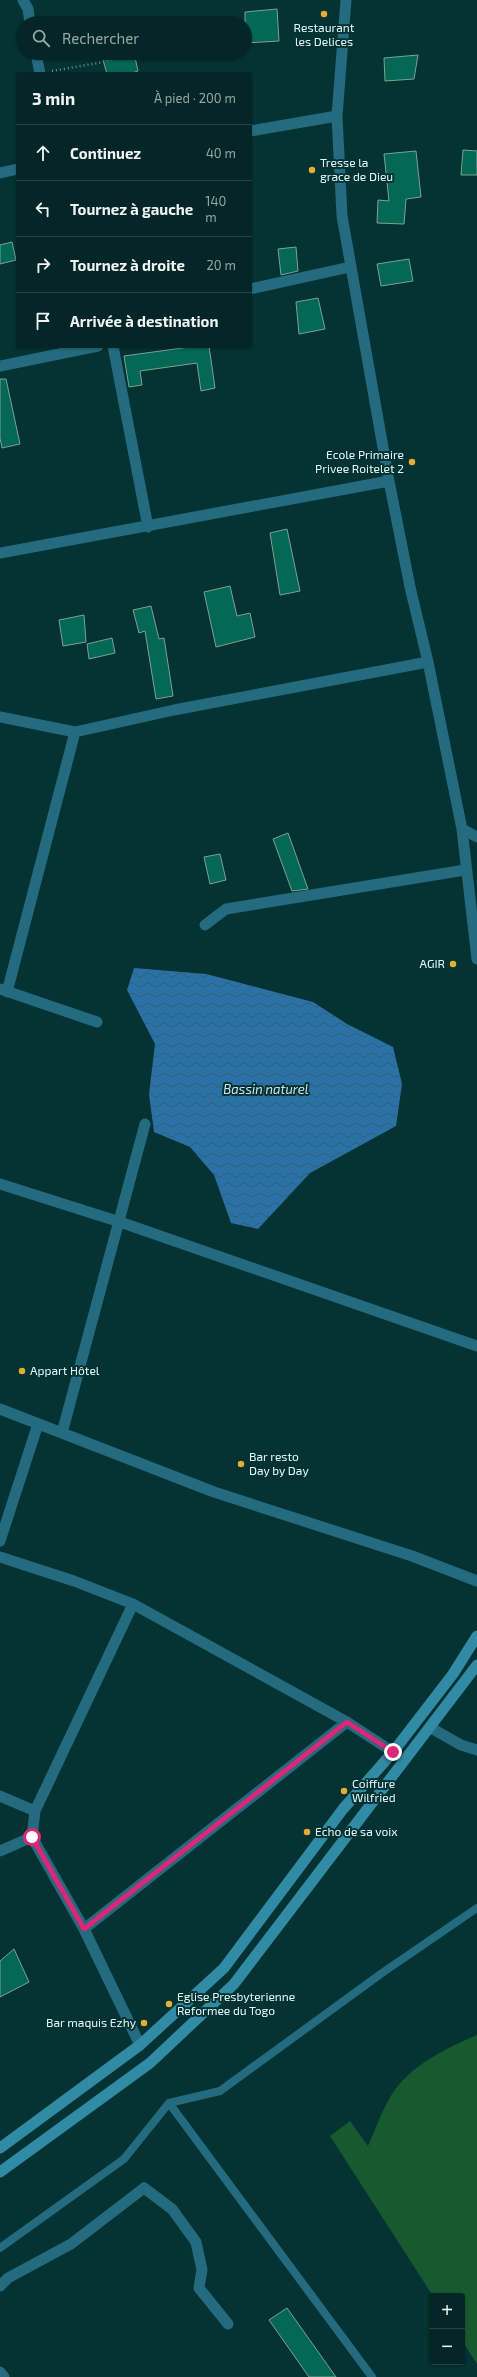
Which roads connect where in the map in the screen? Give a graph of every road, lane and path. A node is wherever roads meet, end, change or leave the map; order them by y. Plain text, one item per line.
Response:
1 (23, 0) edge
2 (346, 0) edge
3 (29, 16) edge
4 (37, 60) edge
5 (109, 60) edge
6 (40, 72) edge
7 (51, 72) edge
8 (337, 116) junction
9 (252, 131) edge
10 (16, 169) edge
11 (0, 173) edge
12 (350, 267) junction
13 (252, 289) edge
14 (88, 348) edge
15 (113, 348) edge
16 (0, 366) edge
17 (389, 481) junction
18 (148, 527) junction
19 (0, 554) edge
20 (428, 662) junction
21 (0, 717) edge
22 (75, 732) junction
23 (462, 829) junction
24 (477, 837) edge
25 (465, 870) junction
26 (205, 925) dead end
27 (477, 959) edge
28 (4, 990) edge
29 (97, 1022) dead end
30 (146, 1124) dead end
31 (0, 1184) edge
32 (120, 1222) junction
33 (477, 1346) edge
34 (0, 1409) edge
35 (38, 1424) junction
36 (62, 1433) junction
37 (0, 1541) edge
38 (0, 1557) edge
39 (477, 1581) edge
40 (133, 1604) junction
41 (477, 1636) edge
42 (477, 1665) edge
43 (347, 1722) junction
44 (431, 1728) junction
45 (477, 1750) edge
46 (393, 1752) junction
47 (0, 1796) edge
48 (36, 1811) junction
49 (32, 1837) junction
50 (0, 1851) edge
51 (477, 1908) edge
52 (84, 1929) junction
53 (140, 2045) junction
54 (169, 2103) junction
55 (0, 2148) edge
56 (0, 2172) edge
57 (0, 2248) edge
58 (0, 2286) edge
59 (228, 2324) dead end
60 (0, 2372) edge
61 (4, 2377) edge
62 (372, 2377) edge

1 - 3 street
2 - 8 street
4 - 6 street
5 - 7 path
8 - 9 street
8 - 12 street
10 - 11 street
12 - 13 street
12 - 17 street
14 - 16 street
15 - 18 street
17 - 18 street
17 - 20 street
18 - 19 street
20 - 22 street
20 - 23 street
21 - 22 street
22 - 28 street
23 - 24 street
23 - 25 street
25 - 26 street
25 - 27 street
28 - 29 street
30 - 32 street
31 - 32 street
32 - 33 street
32 - 36 street
34 - 35 street
35 - 36 street
35 - 37 street
36 - 39 street
38 - 40 street
40 - 43 street
40 - 48 street
41 - 46 main road
42 - 44 main road
43 - 46 street
43 - 52 street
44 - 45 street
44 - 56 main road
46 - 53 main road
47 - 48 street
48 - 49 street
49 - 50 street
49 - 52 street
51 - 54 lane
52 - 53 street
53 - 55 main road
54 - 57 lane
54 - 62 lane
58 - 59 street
60 - 61 street

